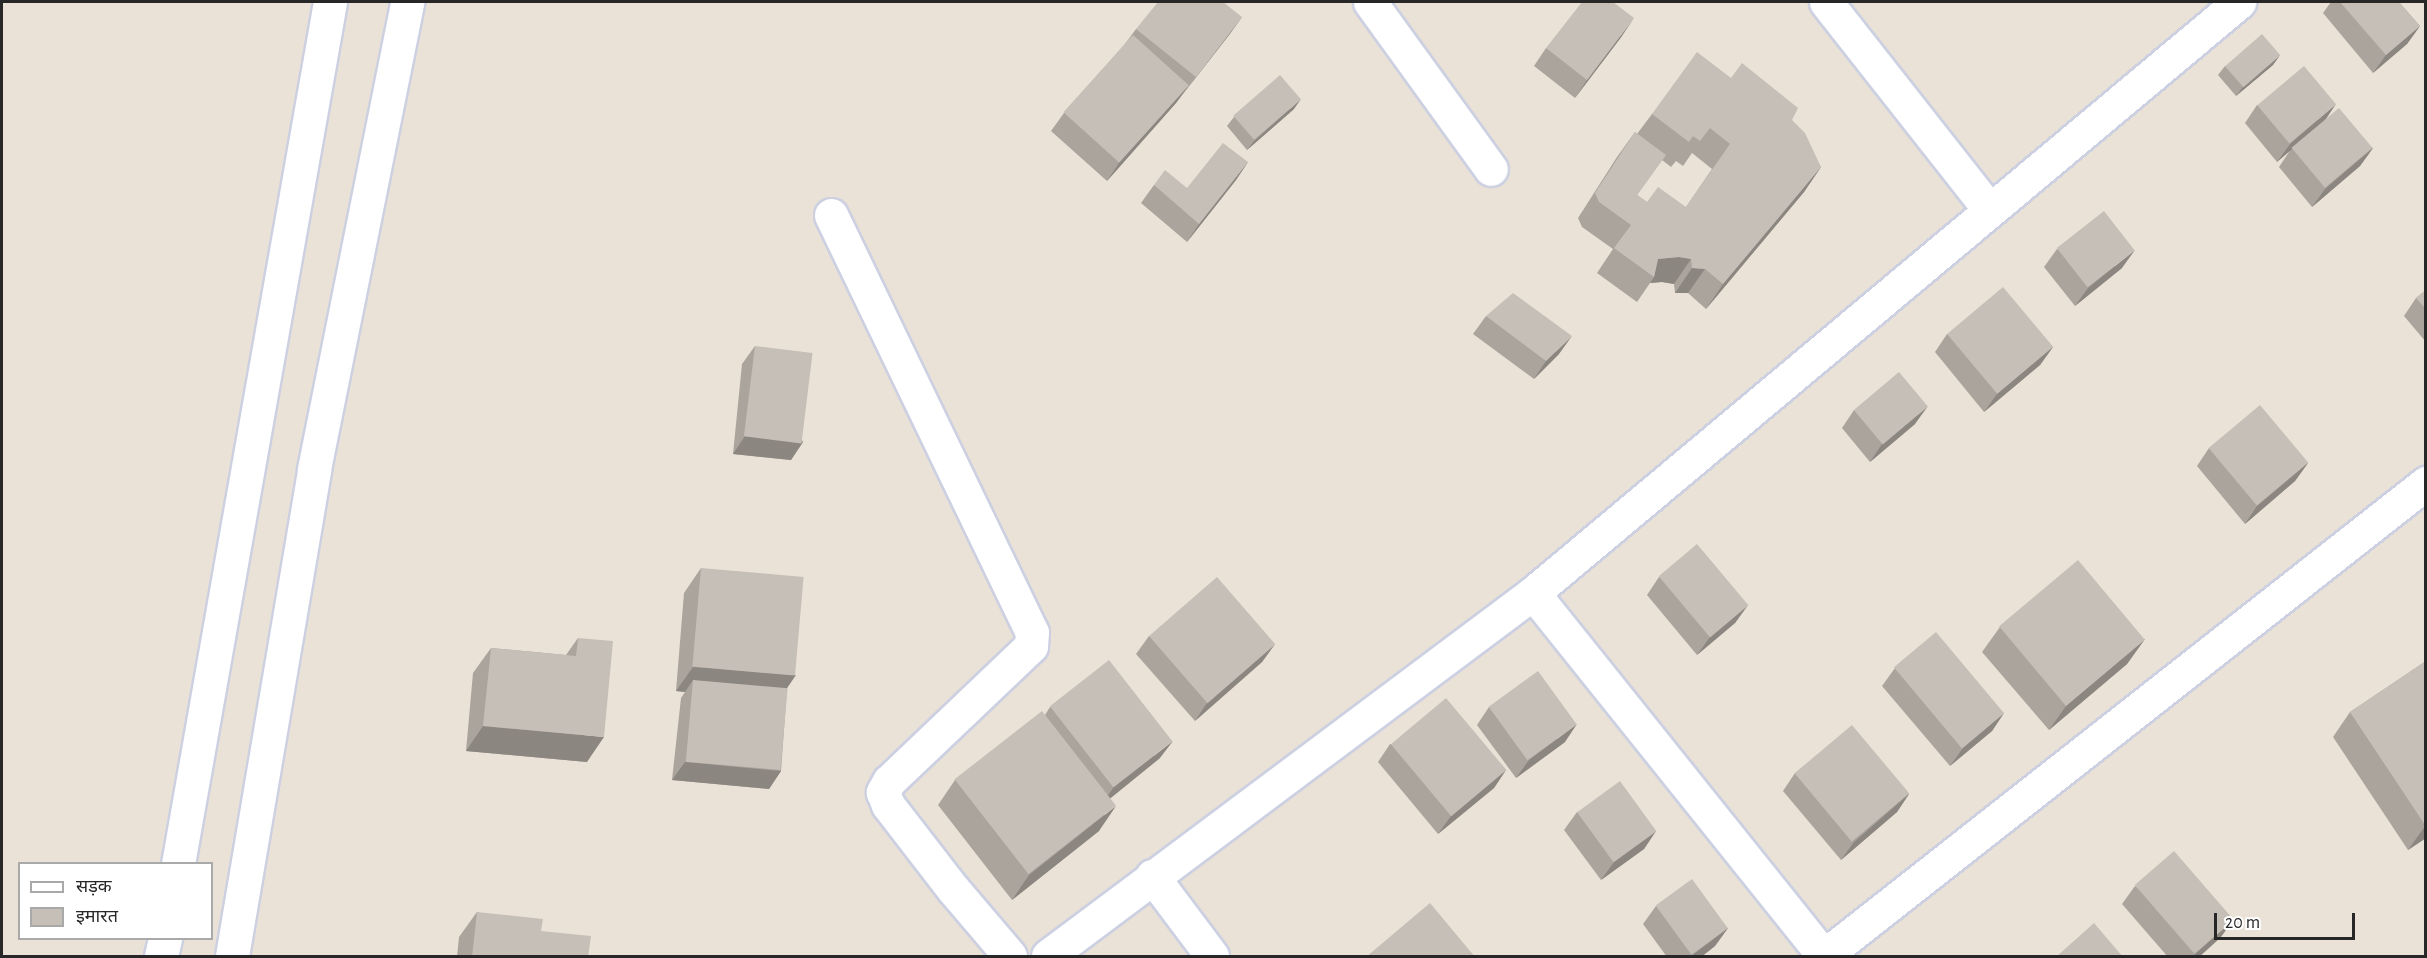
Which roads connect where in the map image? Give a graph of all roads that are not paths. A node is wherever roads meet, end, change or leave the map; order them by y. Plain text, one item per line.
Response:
1 (330, 2) edge
2 (407, 2) edge
3 (1370, 2) edge
4 (1826, 2) edge
5 (2239, 2) edge
6 (1491, 169) dead end
7 (1988, 208) junction
8 (831, 215) dead end
9 (2426, 483) edge
10 (1533, 593) junction
11 (178, 862) edge
12 (1152, 876) junction
13 (165, 940) edge
14 (1824, 956) edge
15 (161, 957) edge
16 (232, 957) edge
17 (1010, 957) edge
18 (1048, 957) edge
19 (1212, 957) edge

1 - 11 street
2 - 16 street
3 - 6 street
4 - 7 street
5 - 7 street
7 - 10 street
8 - 17 street
9 - 14 street
10 - 12 street
10 - 14 street
12 - 18 street
12 - 19 street
13 - 15 street

